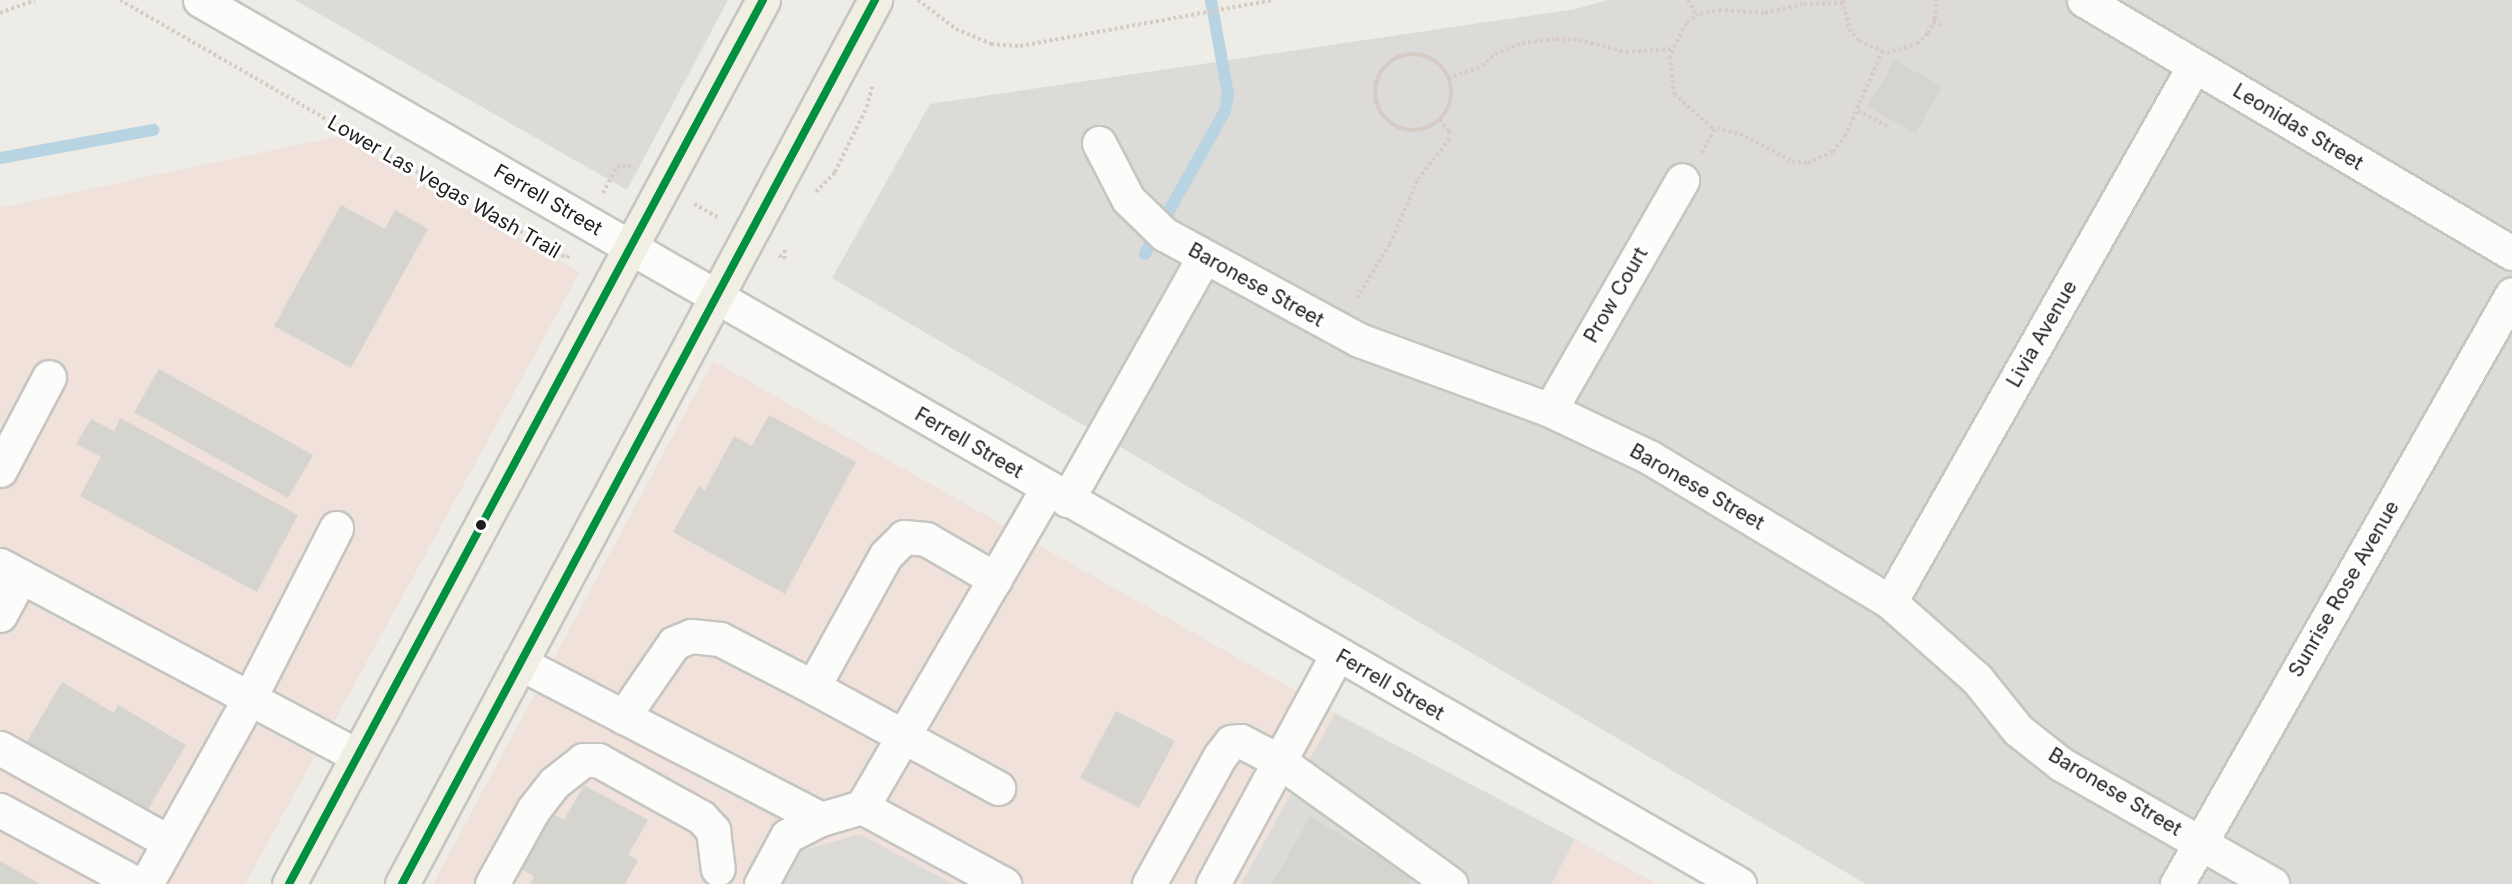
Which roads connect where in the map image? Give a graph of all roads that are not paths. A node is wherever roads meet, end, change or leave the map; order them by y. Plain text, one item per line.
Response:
1 (200, 0) edge
2 (763, 0) edge
3 (875, 0) edge
4 (2084, 0) edge
5 (2194, 66) junction
6 (1100, 143) dead end
7 (1682, 180) dead end
8 (631, 248) junction
9 (2512, 253) edge
10 (1203, 257) junction
11 (2512, 294) edge
12 (717, 298) junction
13 (49, 377) dead end
14 (1550, 410) junction
15 (0, 470) edge
16 (1057, 494) junction
17 (336, 528) dead end
18 (10, 570) edge
19 (995, 579) junction
20 (1890, 602) junction
21 (0, 615) edge
22 (1337, 655) junction
23 (520, 663) junction
24 (813, 687) junction
25 (249, 699) junction
26 (623, 717) junction
27 (905, 734) junction
28 (0, 748) edge
29 (357, 756) junction
30 (1279, 761) junction
31 (998, 788) dead end
32 (862, 807) junction
33 (0, 810) edge
34 (821, 819) junction
35 (169, 842) junction
36 (2200, 842) junction
37 (723, 879) edge
38 (137, 884) edge
39 (146, 884) edge
40 (289, 884) edge
41 (402, 884) edge
42 (492, 884) edge
43 (761, 884) edge
44 (1004, 884) edge
45 (1149, 884) edge
46 (1213, 884) edge
47 (1451, 884) edge
48 (1739, 884) edge
49 (2177, 884) edge
50 (2272, 884) edge

1 - 8 street, Ferrell Street
2 - 8 main road
3 - 12 main road
4 - 5 street, Leonidas Street
5 - 9 street, Leonidas Street
5 - 20 street, Livia Avenue
6 - 10 street, Baronese Street
7 - 14 street, Prow Court
8 - 12 street, Ferrell Street
8 - 29 main road
10 - 14 street, Baronese Street
10 - 16 street
11 - 36 street, Sunrise Rose Avenue
12 - 16 street, Ferrell Street
12 - 23 main road
13 - 15 street
14 - 20 street, Baronese Street
16 - 19 street
16 - 22 street, Ferrell Street
17 - 25 street
18 - 21 street
18 - 25 street
19 - 24 street
19 - 27 street
20 - 36 street, Baronese Street
22 - 30 street
22 - 48 street, Ferrell Street
23 - 26 street
23 - 41 main road
24 - 26 street
24 - 27 street
25 - 29 street
25 - 35 street
26 - 34 street
27 - 31 street
27 - 32 street
28 - 35 street
29 - 40 main road
30 - 45 street
30 - 46 street
30 - 47 street
32 - 34 street
32 - 44 street
33 - 38 street
34 - 43 street
35 - 39 street
36 - 49 street, Sunrise Rose Avenue
36 - 50 street, Baronese Street
37 - 42 street

